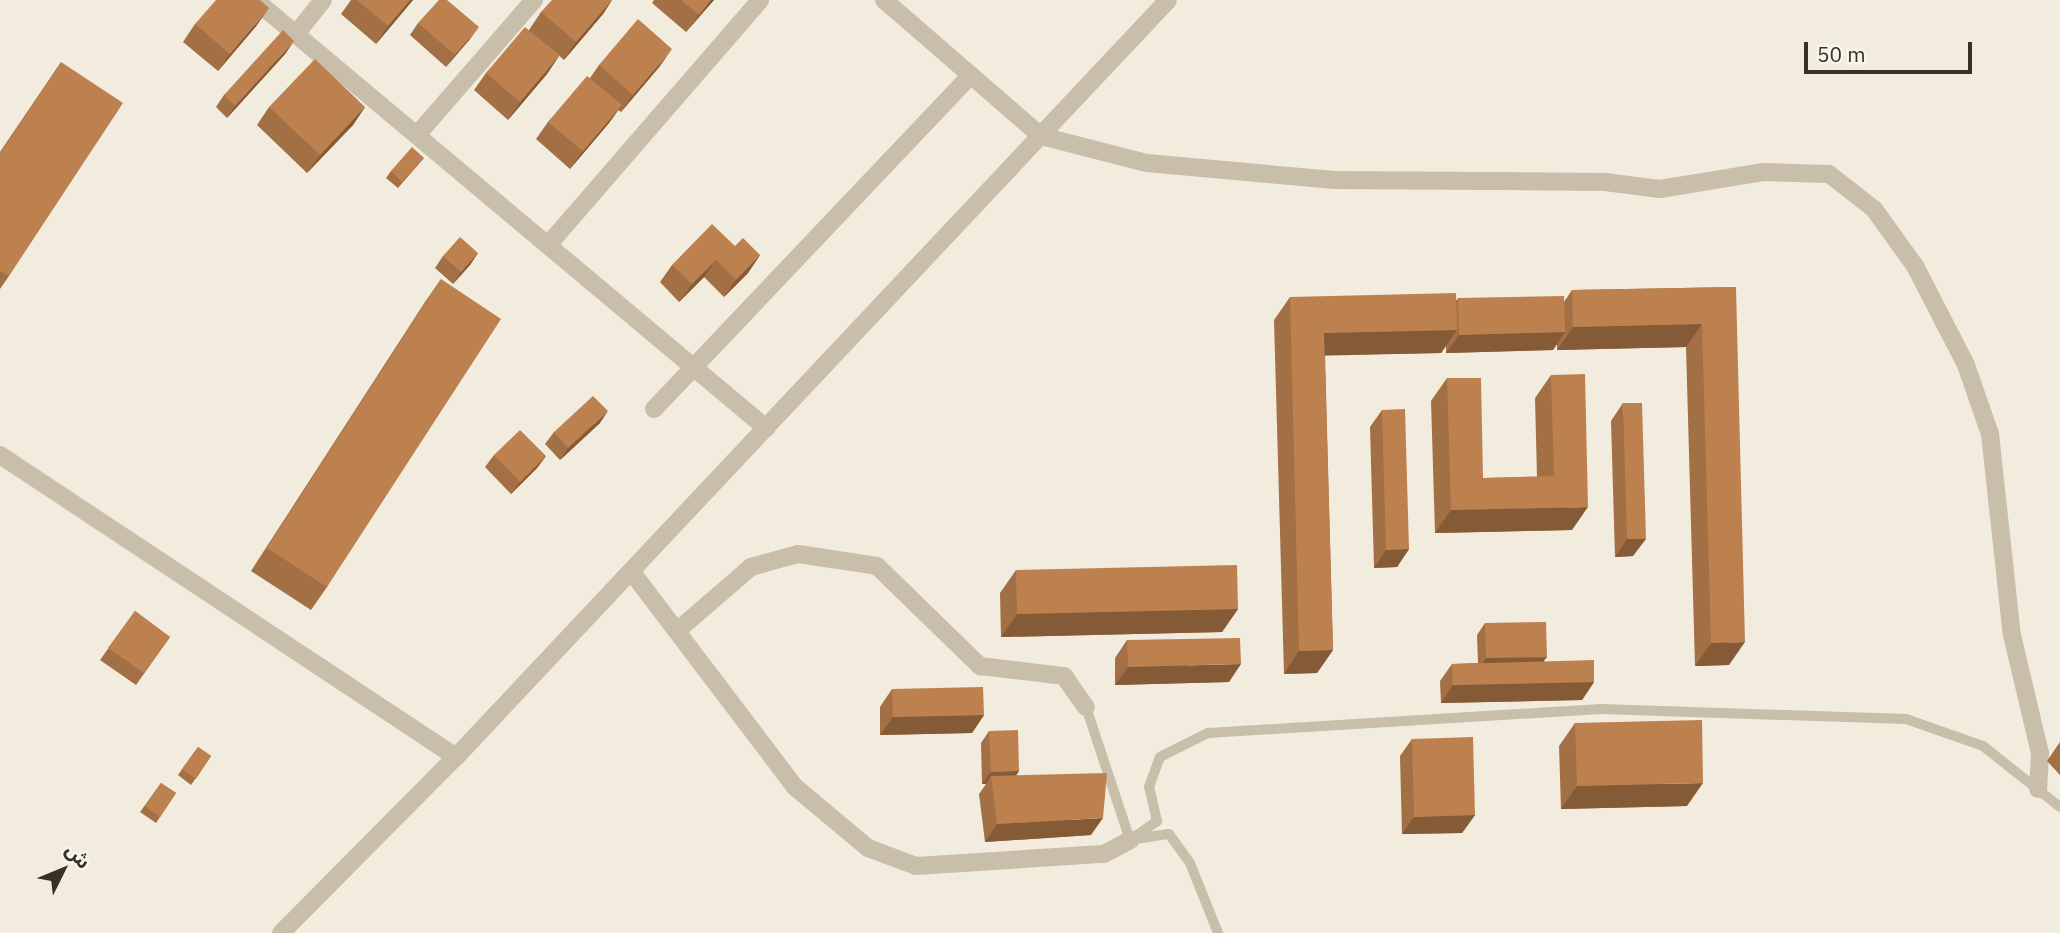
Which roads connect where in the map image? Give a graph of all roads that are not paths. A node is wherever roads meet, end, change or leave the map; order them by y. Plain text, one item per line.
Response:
1 (255, 0) edge
2 (323, 0) edge
3 (534, 0) edge
4 (760, 0) edge
5 (884, 0) edge
6 (1168, 0) edge
7 (296, 34) junction
8 (971, 75) junction
9 (417, 135) junction
10 (1041, 136) junction
11 (548, 245) junction
12 (692, 366) junction
13 (654, 409) dead end
14 (765, 429) junction
15 (0, 456) edge
16 (631, 571) junction
17 (678, 630) junction
18 (1086, 708) joint
19 (456, 757) junction
20 (2038, 789) junction
21 (2060, 807) edge
22 (1130, 840) junction
23 (281, 933) edge
24 (1218, 933) edge

1 - 7 street
2 - 7 street
3 - 9 street
4 - 11 street
5 - 8 street
6 - 10 street
7 - 9 street
8 - 10 street
8 - 12 street
9 - 11 street
10 - 14 street
10 - 20 street
11 - 12 street
12 - 13 street
12 - 14 street
14 - 16 street
15 - 19 street
16 - 17 street
16 - 19 street
17 - 18 street
17 - 22 street
18 - 22 lane
19 - 23 street
20 - 21 lane
20 - 22 lane
22 - 24 lane

